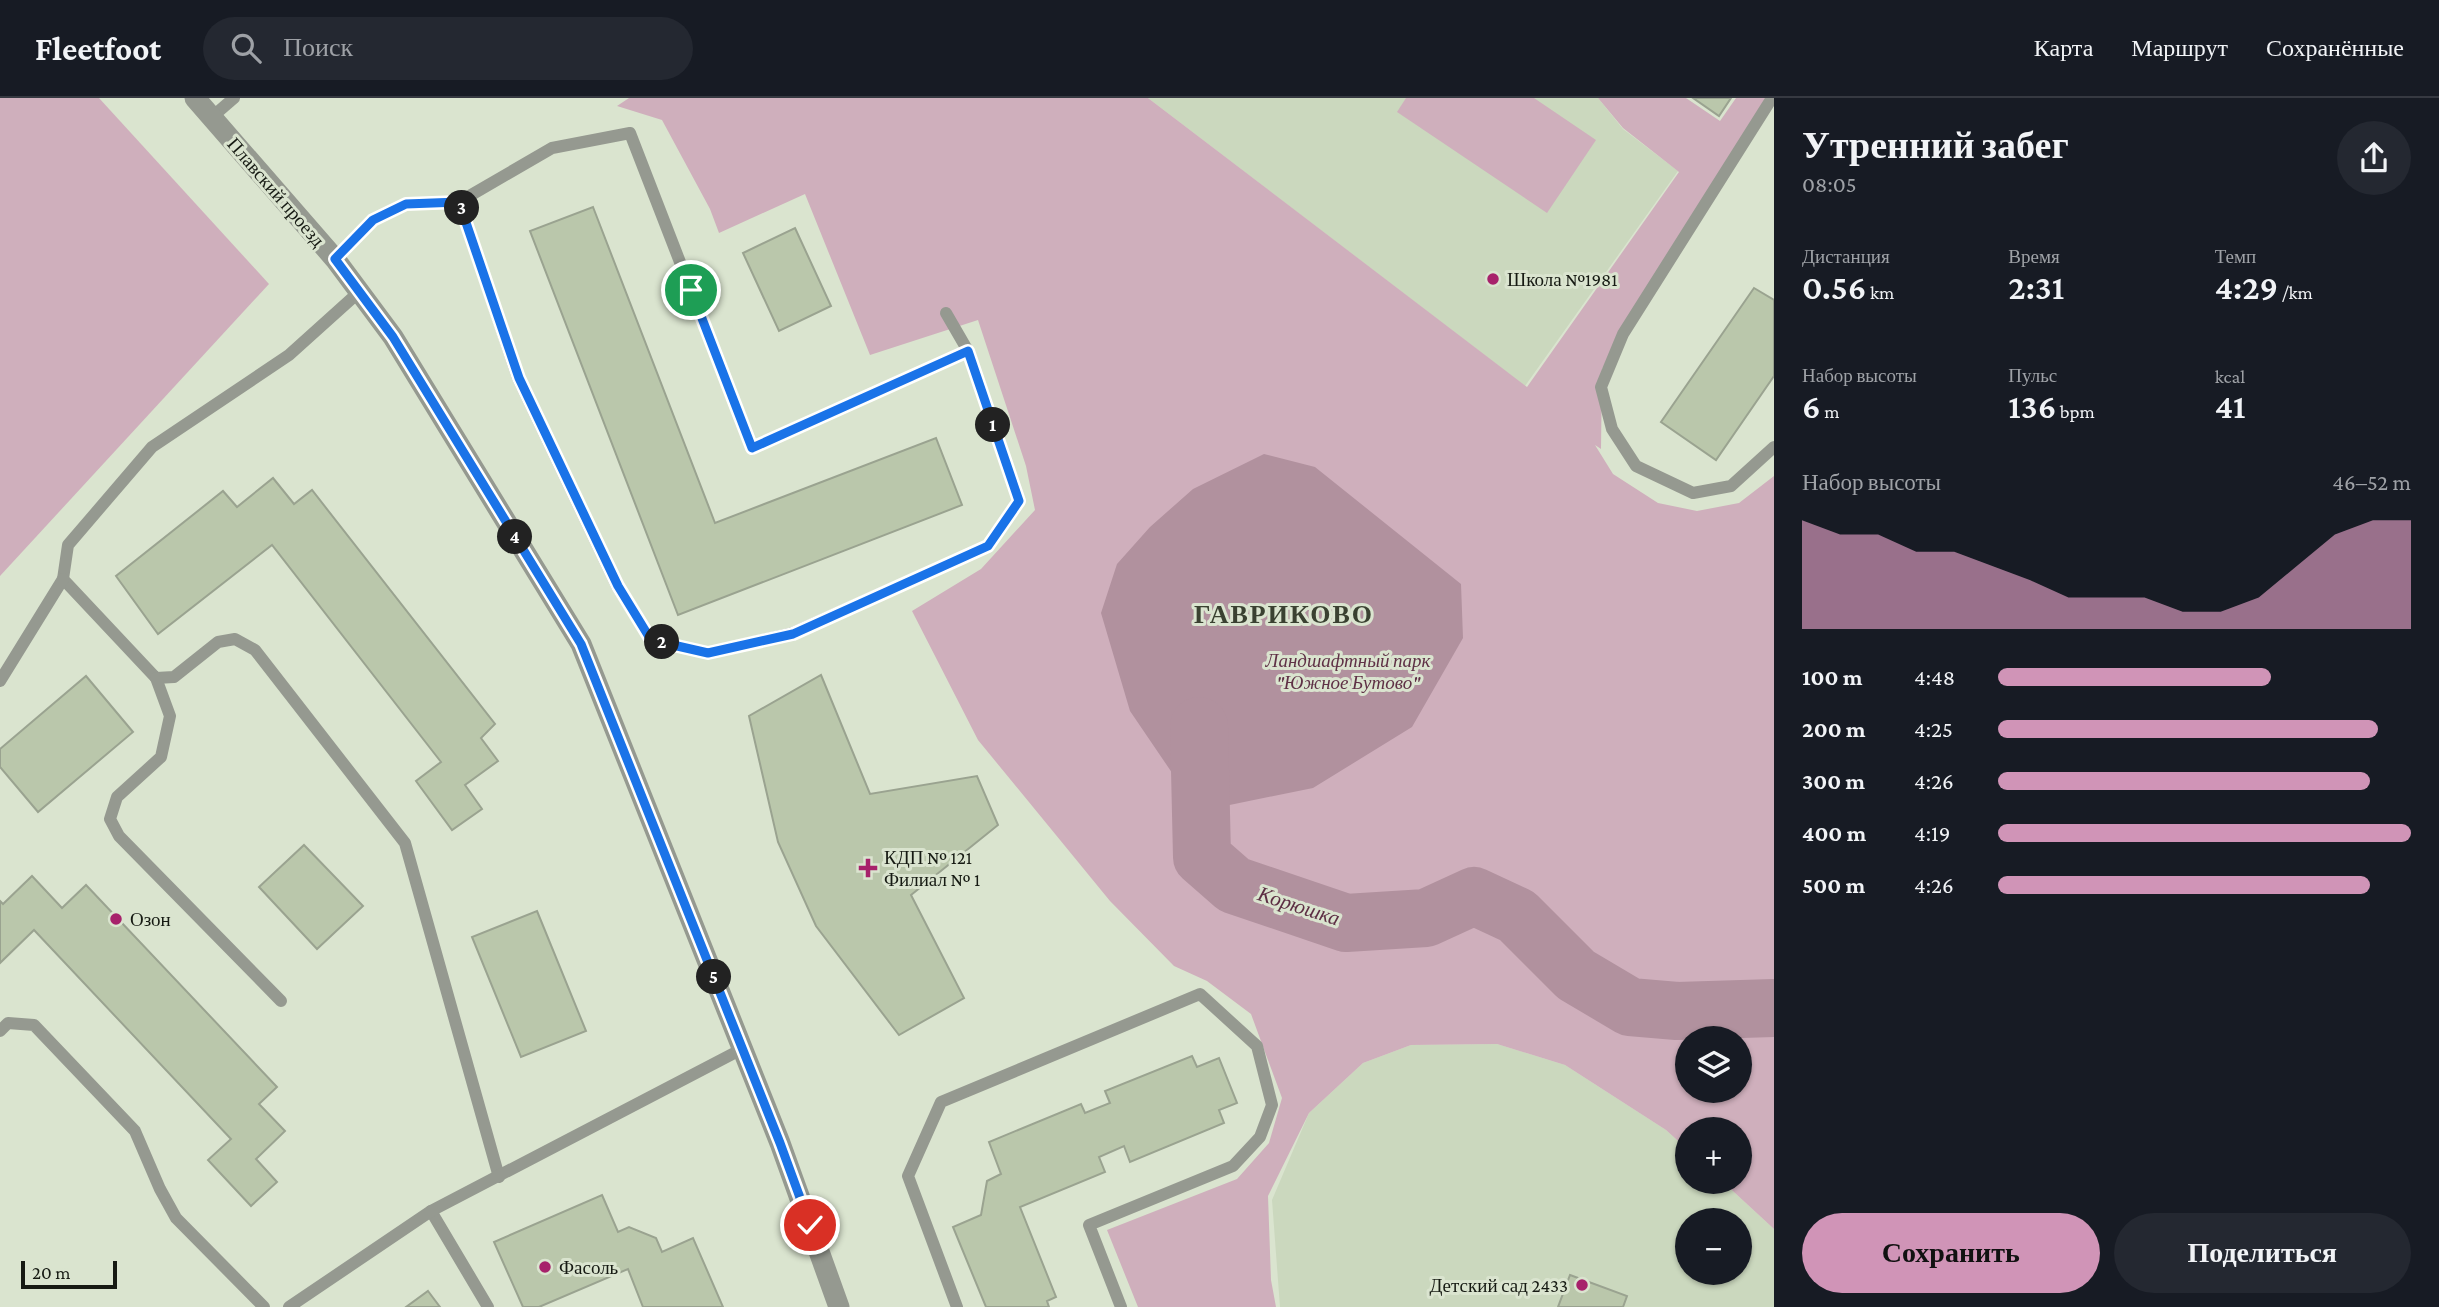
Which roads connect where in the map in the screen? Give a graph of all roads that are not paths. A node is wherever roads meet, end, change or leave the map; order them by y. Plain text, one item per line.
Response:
1 (195, 98) edge
2 (234, 98) edge
3 (1772, 98) edge
4 (212, 117) junction
5 (459, 202) junction
6 (335, 259) junction
7 (359, 292) junction
8 (946, 313) dead end
9 (968, 351) junction
10 (1774, 447) edge
11 (63, 579) junction
12 (156, 678) junction
13 (0, 681) edge
14 (281, 1001) dead end
15 (0, 1031) edge
16 (742, 1049) junction
17 (499, 1177) junction
18 (431, 1211) junction
19 (264, 1307) edge
20 (289, 1307) edge
21 (488, 1307) edge
22 (839, 1307) edge
23 (957, 1307) edge
24 (1122, 1307) edge

1 - 4 street, Плавский проезд
2 - 4 lane
3 - 10 lane
4 - 6 street, Плавский проезд
5 - 6 lane
5 - 9 lane
5 - 9 lane
6 - 7 street, Плавский проезд
7 - 11 lane
7 - 16 street, Плавский проезд
8 - 9 lane
11 - 12 lane
11 - 13 lane
12 - 14 lane
12 - 17 lane
15 - 19 lane
16 - 17 lane
16 - 22 street, Плавский проезд
17 - 18 lane
18 - 20 lane
18 - 21 lane
23 - 24 lane

